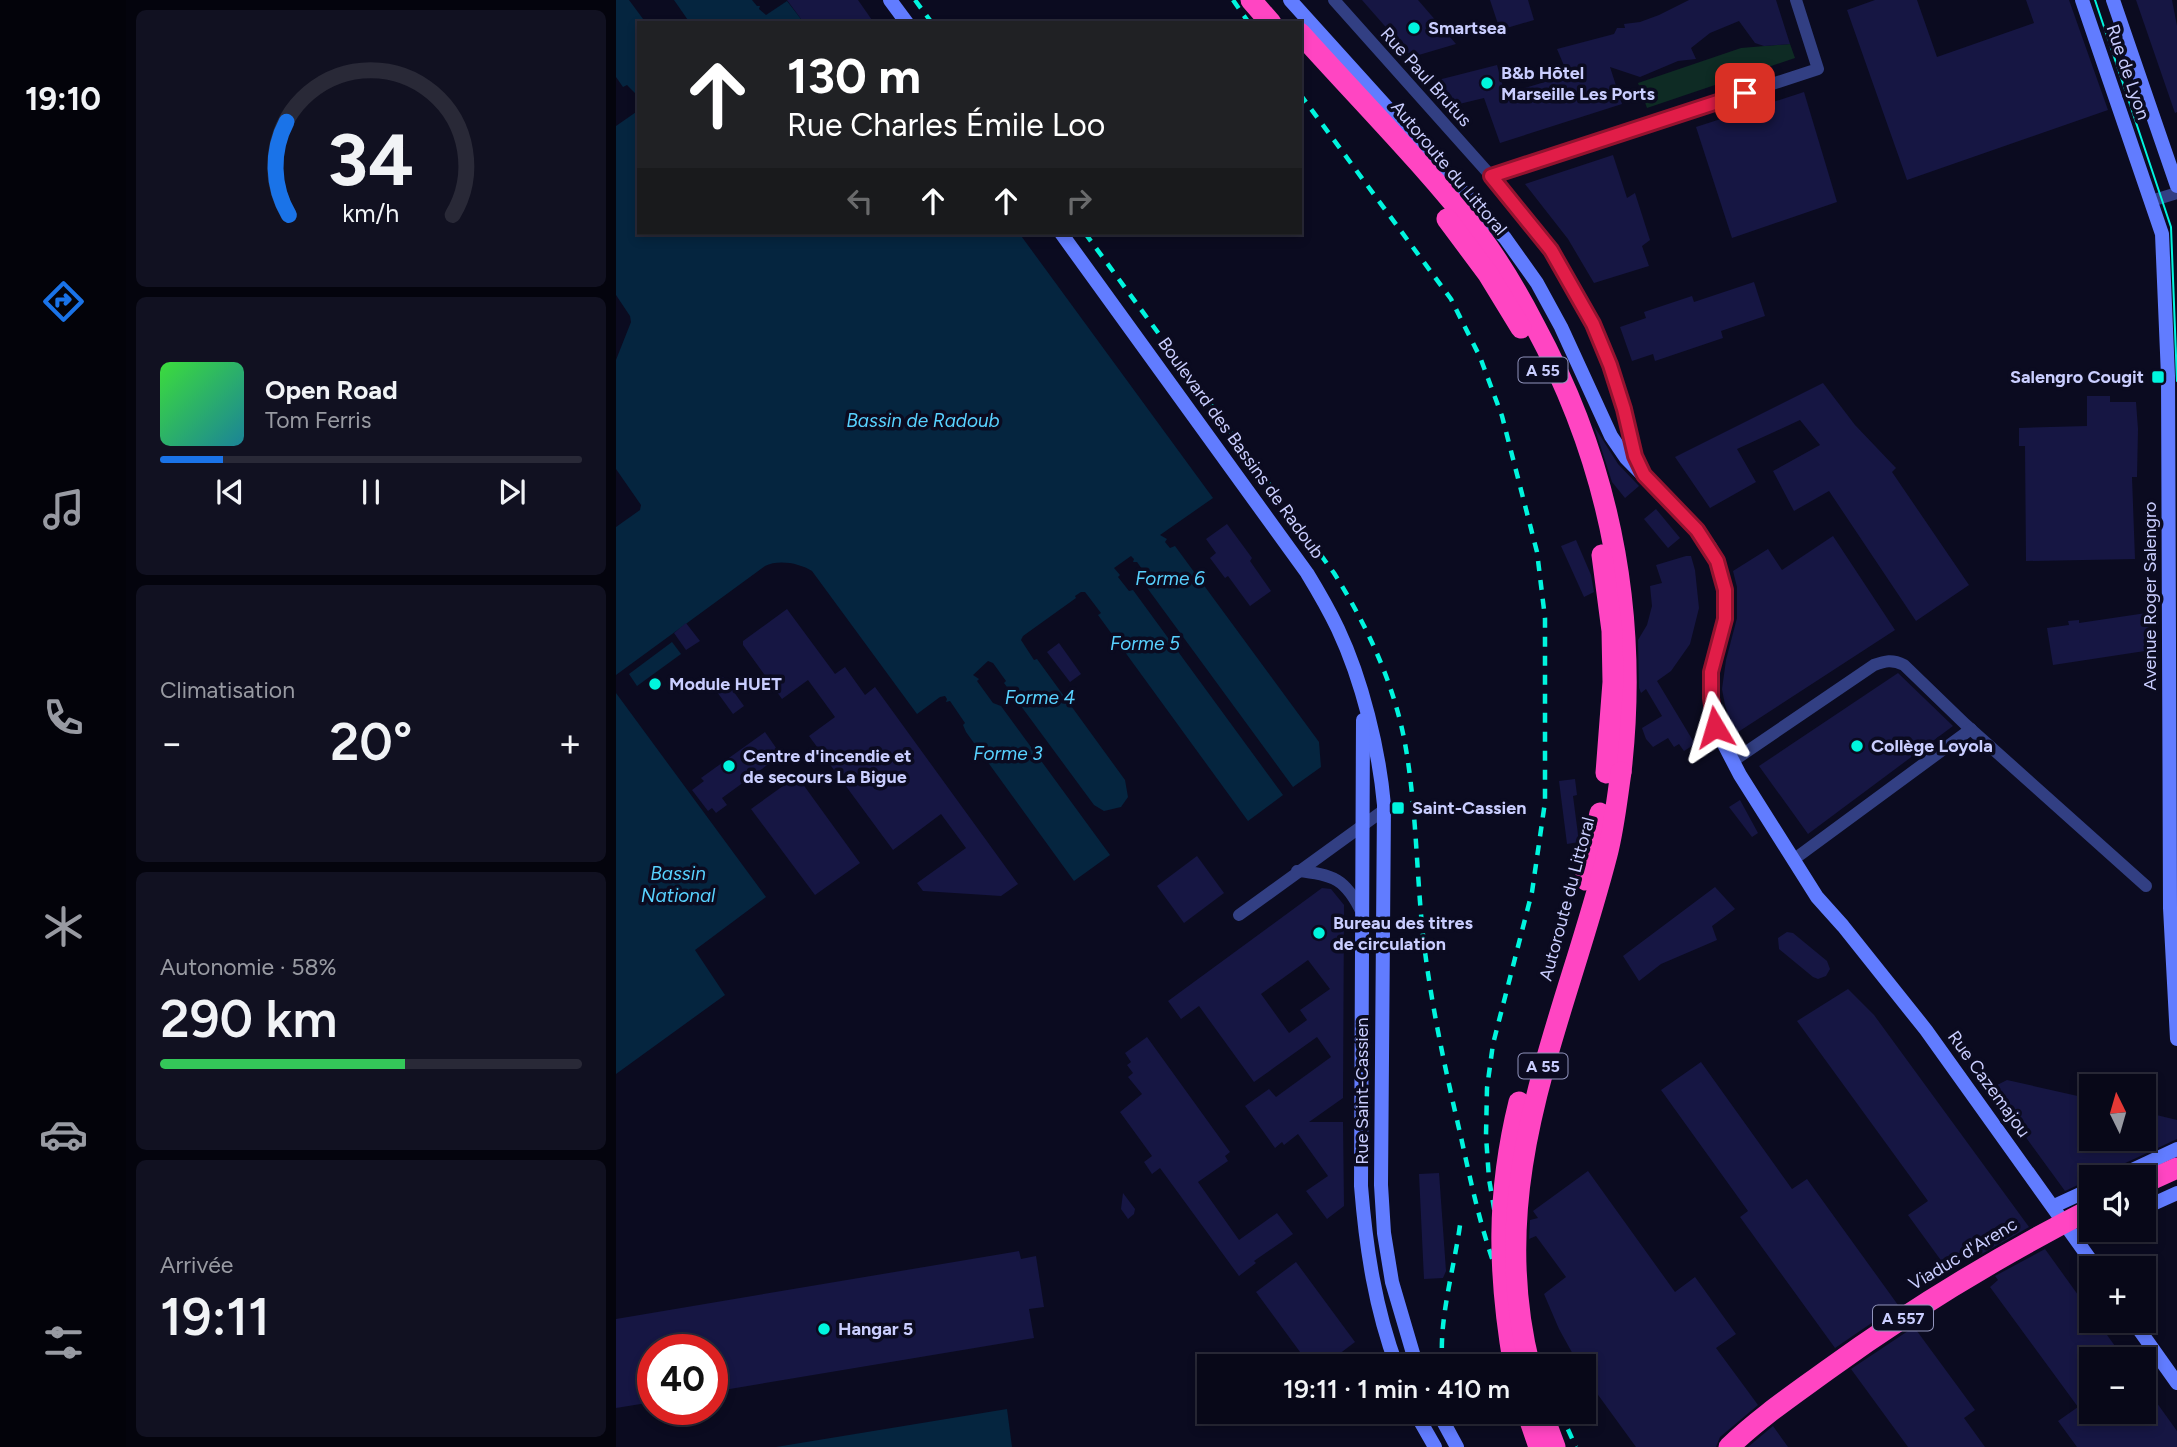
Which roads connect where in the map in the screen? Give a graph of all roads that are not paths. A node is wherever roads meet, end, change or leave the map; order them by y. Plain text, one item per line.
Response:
1 (890, 0) edge
2 (1251, 0) edge
3 (1270, 0) edge
4 (1290, 0) edge
5 (1334, 0) edge
6 (1796, 0) edge
7 (2082, 0) edge
8 (2113, 0) edge
9 (906, 21) edge
10 (1270, 21) edge
11 (1289, 21) edge
12 (1302, 35) edge
13 (1302, 56) edge
14 (2137, 157) joint
15 (1491, 176) junction
16 (2177, 186) edge
17 (2177, 193) edge
18 (2151, 201) junction
19 (1062, 235) edge
20 (2172, 349) edge
21 (2173, 457) edge
22 (1644, 475) junction
23 (1364, 701) junction
24 (1970, 729) junction
25 (1733, 761) junction
26 (2173, 789) edge
27 (1384, 810) junction
28 (1362, 825) junction
29 (1793, 860) junction
30 (1297, 871) junction
31 (2146, 886) dead end
32 (1362, 913) junction
33 (1239, 915) dead end
34 (2177, 1039) edge
35 (2177, 1149) edge
36 (2143, 1165) edge
37 (2177, 1168) edge
38 (2156, 1178) edge
39 (2177, 1193) edge
40 (2079, 1195) edge
41 (2156, 1203) edge
42 (2054, 1206) junction
43 (2079, 1215) edge
44 (2077, 1239) joint
45 (2088, 1256) edge
46 (2142, 1333) edge
47 (1392, 1354) edge
48 (1412, 1354) edge
49 (1512, 1354) edge
50 (1528, 1354) edge
51 (2177, 1383) edge
52 (1422, 1424) edge
53 (1445, 1424) edge
54 (1531, 1424) edge
55 (1546, 1424) edge
56 (1435, 1447) edge
57 (1457, 1447) edge
58 (1539, 1447) edge
59 (1555, 1447) edge
60 (1729, 1447) edge

1 - 9 street
2 - 10 highway
3 - 11 highway
4 - 22 street, Rue Cazemajou
5 - 15 street, Rue Paul Brutus
6 - 15 street
7 - 14 street, Rue de Lyon
8 - 16 street, Rue de Lyon
12 - 50 highway, Autoroute du Littoral / A 55, bridge
13 - 49 highway, Autoroute du Littoral / A 55, bridge
14 - 18 street, Avenue Roger Salengro
15 - 22 street, Rue Paul Brutus
17 - 18 street
18 - 20 street, Avenue Roger Salengro
19 - 23 street, Boulevard des Bassins de Radoub
20 - 21 street, Avenue Roger Salengro
21 - 26 street, Avenue Roger Salengro
22 - 25 street, Rue Cazemajou
23 - 27 street, Boulevard des Bassins de Radoub
23 - 28 street, Boulevard des Bassins de Radoub
24 - 25 street
24 - 29 street
24 - 31 street
25 - 29 street, Rue Cazemajou
26 - 34 street, Avenue Roger Salengro
27 - 28 street
27 - 48 street, Rue Saint-Cassien
28 - 30 street
28 - 32 street, Rue Saint-Cassien
29 - 42 street, Rue Cazemajou
30 - 32 street
30 - 33 street
32 - 47 street, Rue Saint-Cassien
35 - 36 street
37 - 38 highway
39 - 41 street
40 - 42 street
42 - 44 street, Rue Cazemajou
43 - 60 highway, Viaduc d'Arenc / A 557, bridge
44 - 45 street, Rue Cazemajou
46 - 51 street
52 - 56 street
53 - 57 street, bridge
54 - 58 highway
55 - 59 highway

